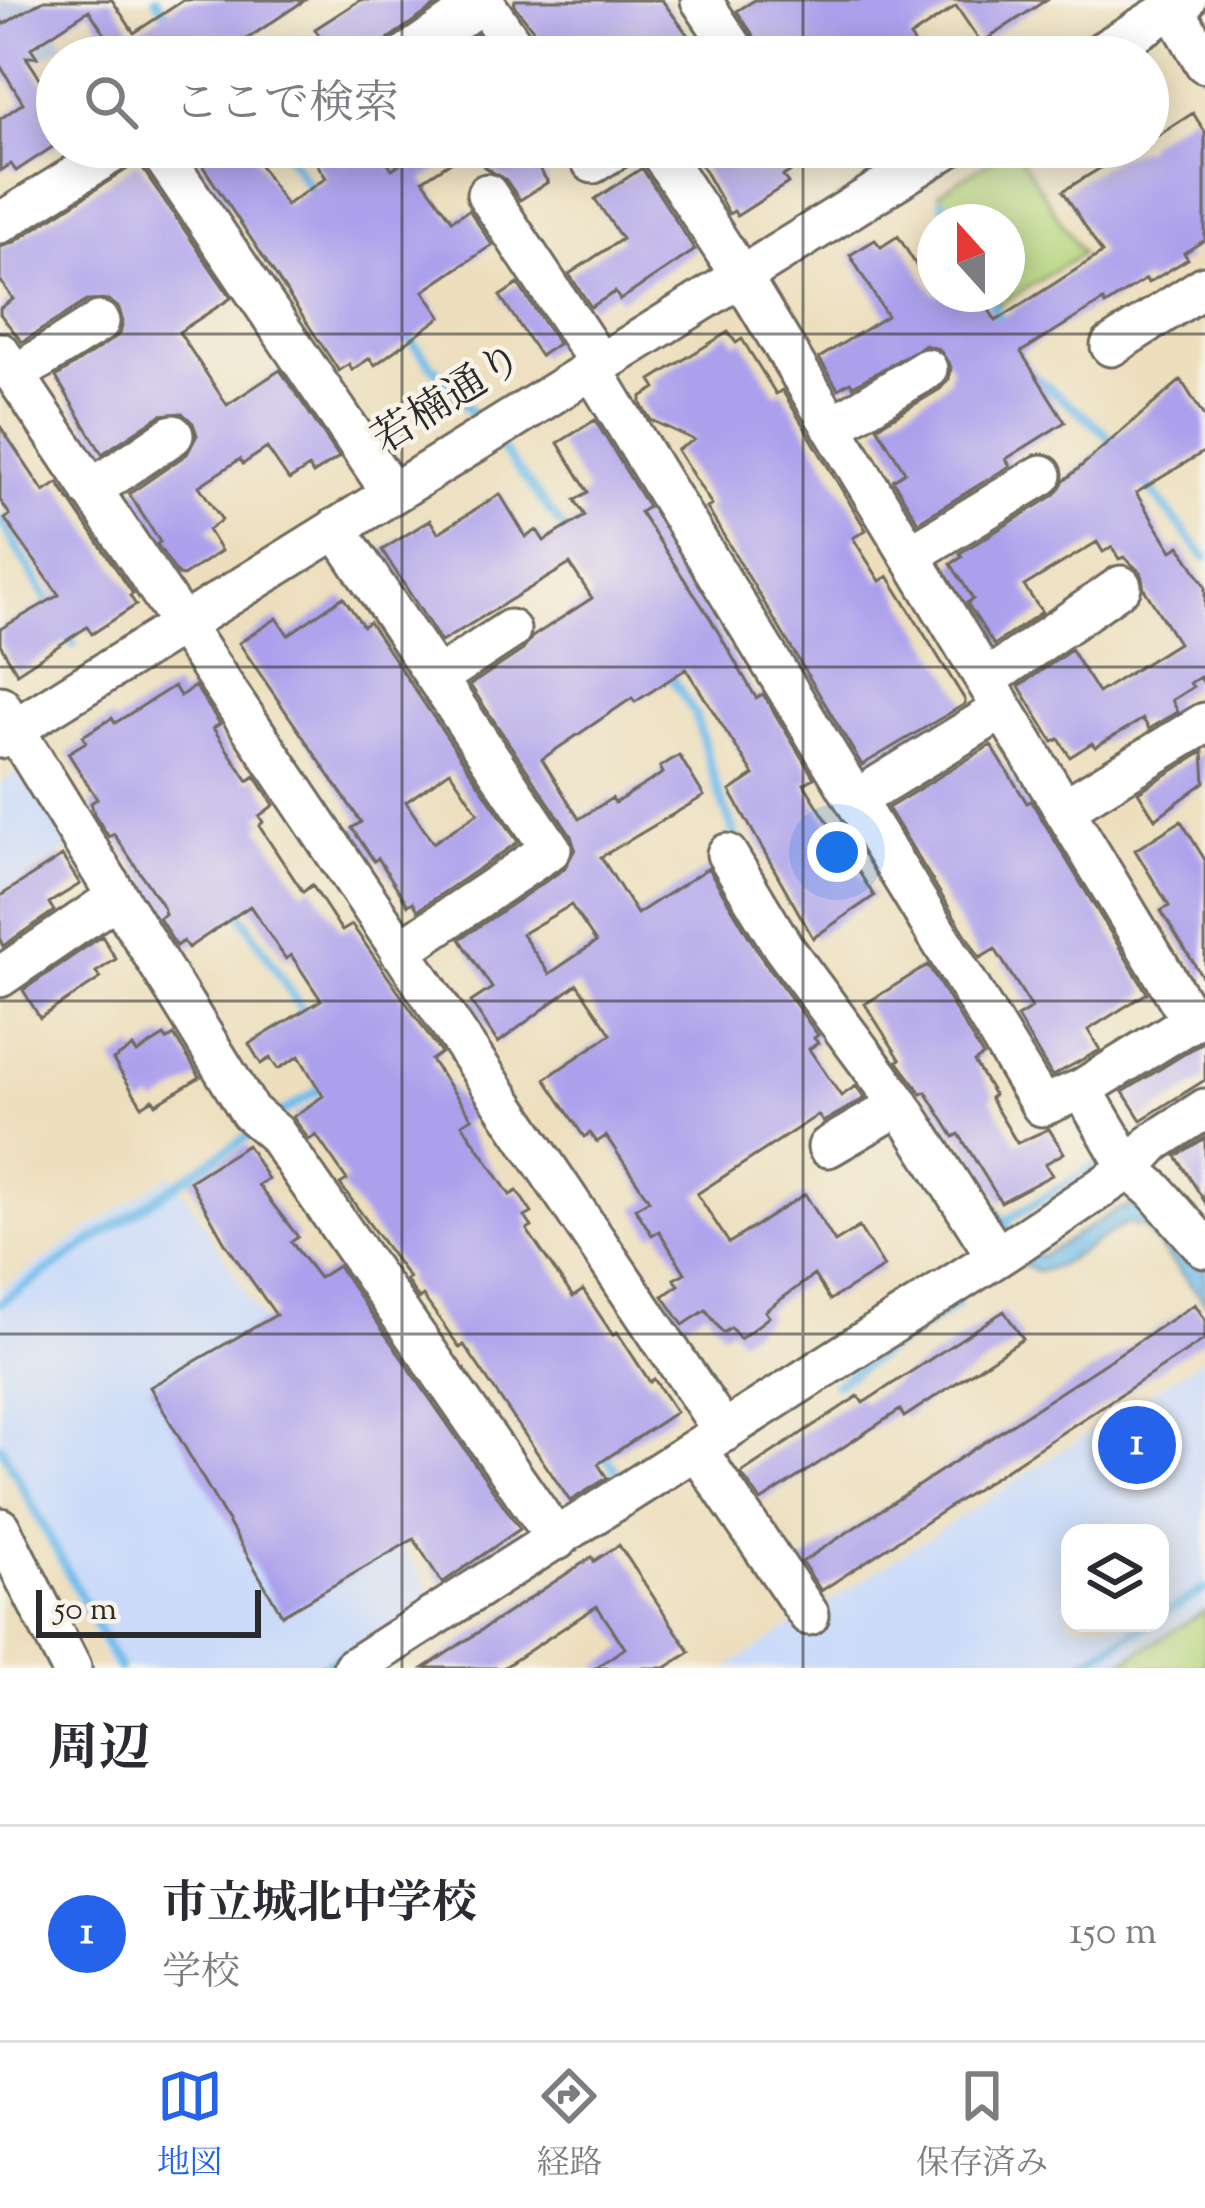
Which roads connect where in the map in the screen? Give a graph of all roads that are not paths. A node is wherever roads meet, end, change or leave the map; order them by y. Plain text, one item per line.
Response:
1 (701, 0) edge
2 (483, 1) edge
3 (1176, 2) edge
4 (433, 36) edge
5 (507, 36) edge
6 (726, 36) edge
7 (1125, 36) edge
8 (1205, 63) edge
9 (88, 168) edge
10 (172, 168) edge
11 (671, 168) edge
12 (915, 168) edge
13 (487, 194) dead end
14 (0, 223) edge
15 (741, 276) junction
16 (1205, 286) edge
17 (98, 322) dead end
18 (1111, 346) dead end
19 (7, 364) edge
20 (596, 367) junction
21 (926, 370) dead end
22 (832, 427) junction
23 (173, 435) dead end
24 (1042, 475) dead end
25 (91, 490) junction
26 (392, 494) junction
27 (337, 528) junction
28 (910, 555) junction
29 (1121, 586) dead end
30 (181, 625) junction
31 (510, 630) dead end
32 (437, 678) junction
33 (994, 694) junction
34 (1205, 723) edge
35 (4, 724) edge
36 (855, 800) junction
37 (1064, 809) junction
38 (728, 854) dead end
39 (117, 897) junction
40 (400, 951) junction
41 (0, 977) edge
42 (1082, 1089) junction
43 (900, 1105) junction
44 (1205, 1109) edge
45 (828, 1148) dead end
46 (1129, 1169) junction
47 (1010, 1248) junction
48 (1205, 1248) edge
49 (712, 1428) junction
50 (0, 1528) edge
51 (550, 1530) junction
52 (809, 1615) dead end
53 (71, 1668) edge
54 (353, 1668) edge

1 - 6 street
2 - 4 street
2 - 5 street
3 - 7 street
3 - 8 street
9 - 14 street
10 - 26 street
11 - 15 street
12 - 15 street, 若楠通り
13 - 20 street
15 - 20 street, 若楠通り
15 - 22 street
16 - 18 street
17 - 19 street
19 - 25 street
20 - 26 street, 若楠通り
20 - 36 street
21 - 22 street
22 - 28 street
23 - 25 street
24 - 28 street
25 - 30 street
26 - 27 street, 若楠通り
27 - 30 street, 若楠通り
27 - 32 street
28 - 33 street
29 - 33 street
30 - 35 street, 若楠通り
30 - 40 street
31 - 32 street
32 - 40 street
33 - 36 street
33 - 37 street
34 - 37 street
35 - 39 street
36 - 42 street
37 - 42 street
38 - 43 street
39 - 41 street
39 - 51 street
40 - 49 street
42 - 46 street
43 - 45 street
43 - 47 street
44 - 46 street
46 - 47 street
46 - 48 street
47 - 49 street
49 - 51 street
49 - 52 street
50 - 53 street
51 - 54 street

